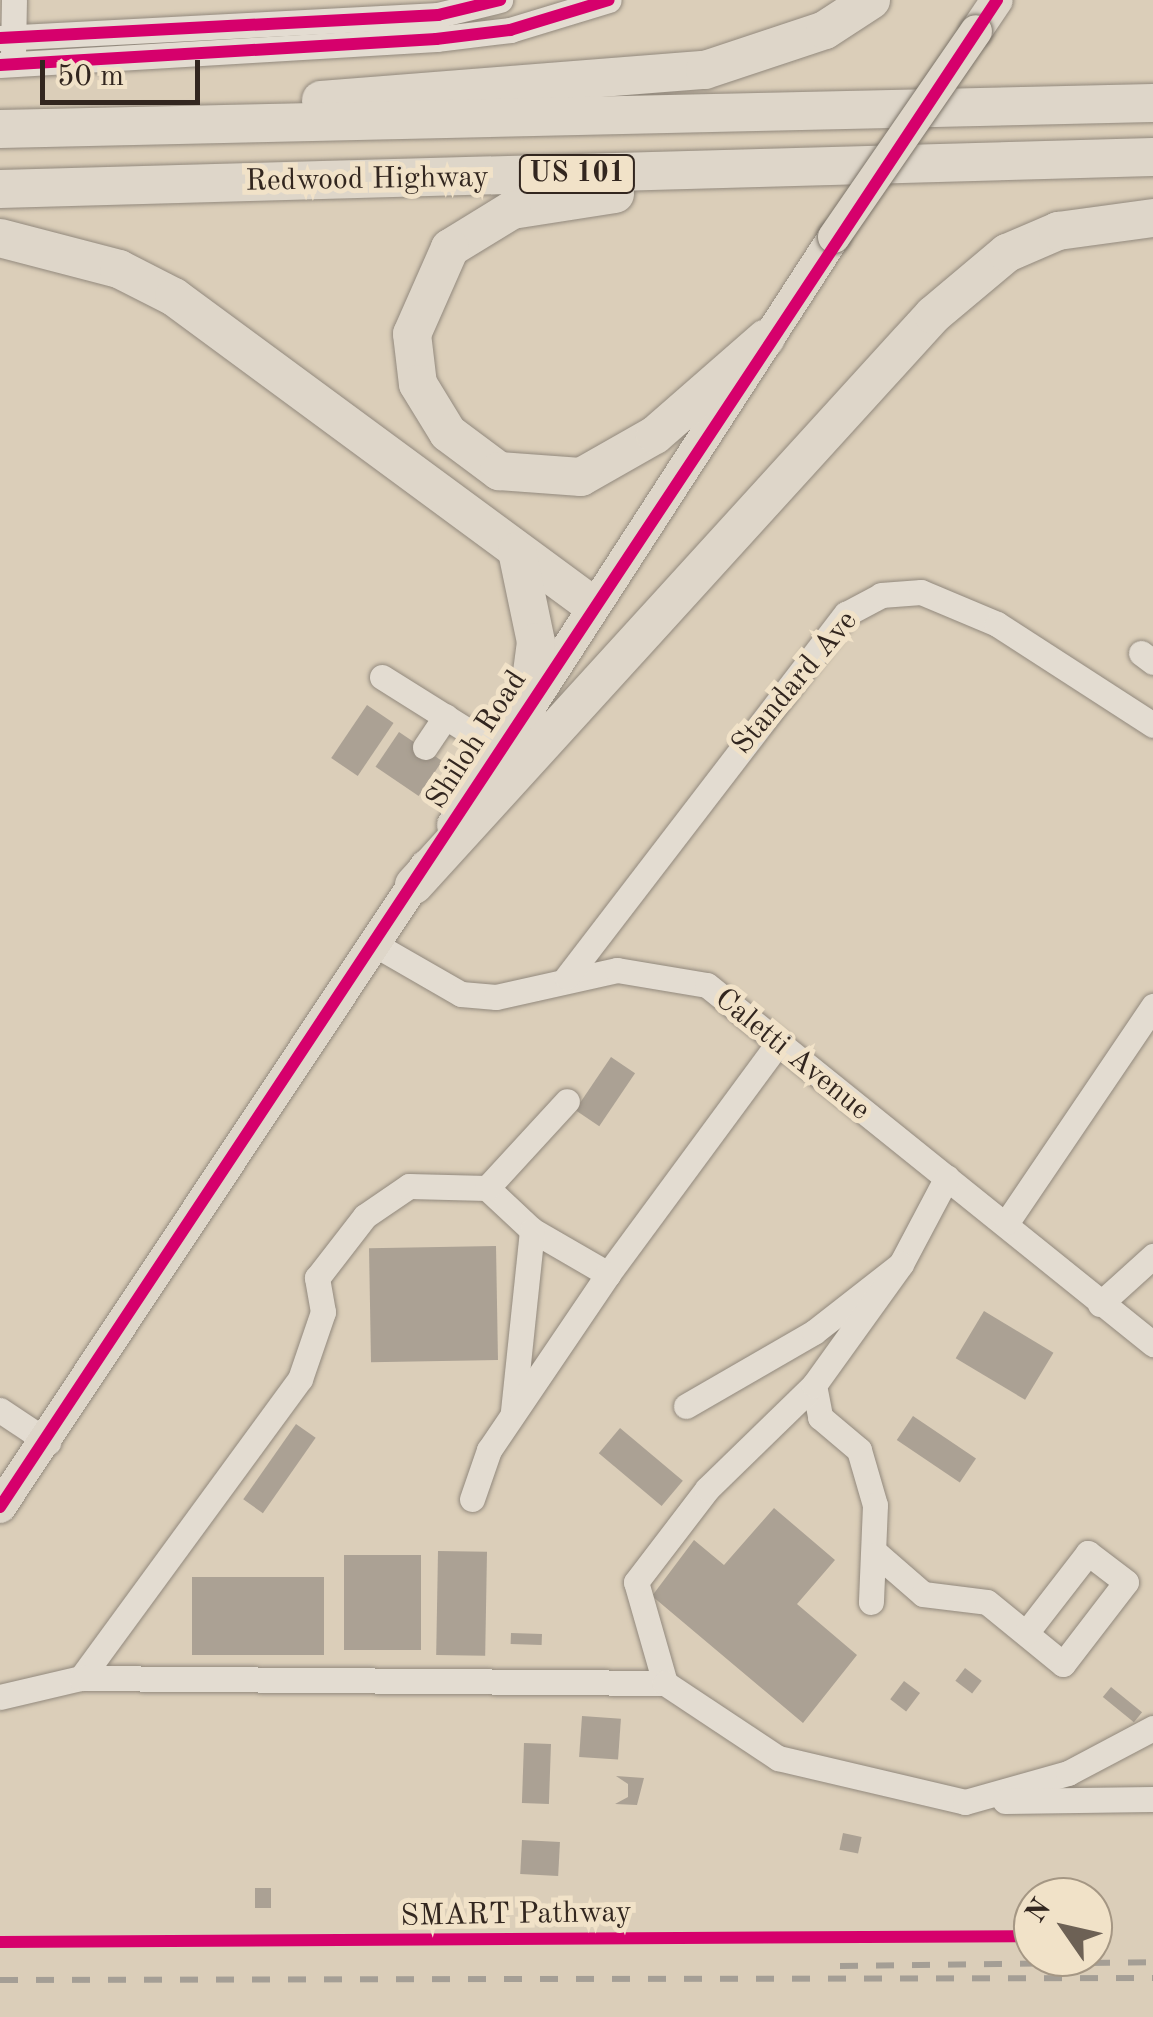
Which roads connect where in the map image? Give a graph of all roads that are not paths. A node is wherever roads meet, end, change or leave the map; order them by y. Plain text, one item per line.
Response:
1 (14, 0) edge
2 (500, 0) edge
3 (608, 0) edge
4 (871, 0) edge
5 (997, 0) edge
6 (437, 7) edge
7 (7, 38) edge
8 (6, 65) edge
9 (1153, 81) edge
10 (1153, 103) edge
11 (982, 110) junction
12 (124, 124) junction
13 (0, 129) edge
14 (1153, 158) edge
15 (804, 169) junction
16 (0, 189) edge
17 (1153, 218) edge
18 (0, 238) edge
19 (766, 338) junction
20 (516, 551) junction
21 (592, 605) junction
22 (382, 676) dead end
23 (526, 710) junction
24 (446, 716) junction
25 (1153, 724) edge
26 (425, 747) dead end
27 (500, 751) junction
28 (414, 885) junction
29 (374, 944) junction
30 (567, 976) junction
31 (1153, 1006) edge
32 (778, 1043) junction
33 (567, 1101) dead end
34 (947, 1177) junction
35 (487, 1188) junction
36 (1008, 1222) junction
37 (532, 1230) junction
38 (1153, 1256) edge
39 (902, 1264) junction
40 (608, 1274) junction
41 (1100, 1304) junction
42 (1153, 1344) edge
43 (814, 1385) junction
44 (686, 1406) dead end
45 (0, 1410) edge
46 (513, 1416) junction
47 (48, 1442) junction
48 (472, 1500) dead end
49 (0, 1508) edge
50 (877, 1554) junction
51 (871, 1602) dead end
52 (1026, 1633) dead end
53 (81, 1678) junction
54 (664, 1683) junction
55 (0, 1697) edge
56 (1153, 1728) edge
57 (1153, 1799) edge
58 (965, 1802) junction

1 - 7 street
2 - 6 street
3 - 8 street
4 - 12 highway
5 - 19 main road, Shiloh Road, bridge
6 - 7 street
7 - 8 street
9 - 11 highway
10 - 11 highway, Redwood Highway / US 101
11 - 12 highway, Redwood Highway / US 101
12 - 13 highway, Redwood Highway / US 101
14 - 15 highway, Redwood Highway / US 101
15 - 16 highway, Redwood Highway / US 101
15 - 19 highway
17 - 28 highway
18 - 20 highway
19 - 21 main road, Shiloh Road
20 - 21 highway
20 - 23 highway
21 - 23 main road, Shiloh Road
22 - 24 street
23 - 27 main road, Shiloh Road
24 - 26 street
24 - 27 street
25 - 30 street, Standard Ave
27 - 28 main road, Shiloh Road
28 - 29 main road, Shiloh Road
29 - 30 street, Caletti Avenue
29 - 47 main road, Shiloh Road
30 - 32 street, Caletti Avenue
31 - 36 street
32 - 34 street, Caletti Avenue
32 - 40 street
33 - 35 street
34 - 36 street, Caletti Avenue
34 - 39 street
35 - 37 street
35 - 53 street
36 - 41 street, Caletti Avenue
37 - 40 street
37 - 46 street
38 - 41 street
39 - 43 street
39 - 44 street
40 - 46 street
41 - 42 street, Caletti Avenue
43 - 50 street
43 - 54 street
45 - 47 street
46 - 48 street
47 - 49 main road, Shiloh Road
50 - 51 street
50 - 52 street
53 - 54 street
53 - 55 street
54 - 58 street
56 - 58 street
57 - 58 street

